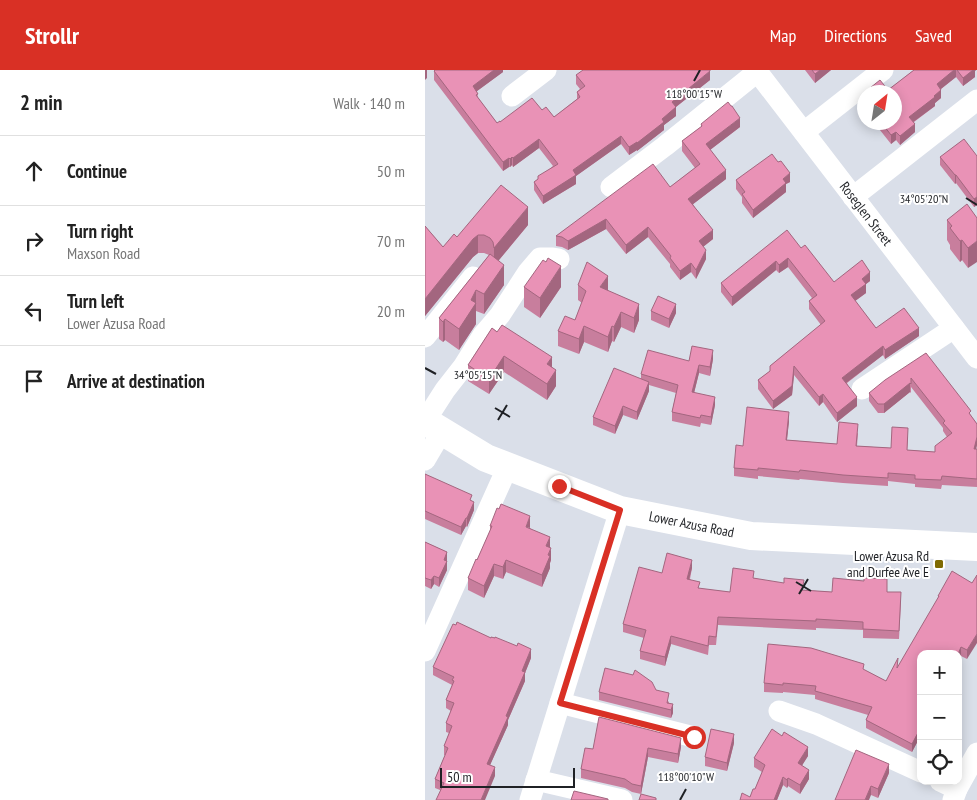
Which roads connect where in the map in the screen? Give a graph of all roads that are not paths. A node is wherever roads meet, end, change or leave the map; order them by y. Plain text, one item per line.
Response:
1 (546, 70) edge
2 (883, 70) edge
3 (757, 71) edge
4 (512, 96) dead end
5 (977, 100) edge
6 (804, 132) junction
7 (611, 187) dead end
8 (853, 197) junction
9 (559, 259) dead end
10 (482, 266) edge
11 (954, 328) junction
12 (425, 337) edge
13 (977, 358) edge
14 (863, 390) dead end
15 (433, 426) edge
16 (425, 460) edge
17 (508, 466) junction
18 (620, 510) junction
19 (977, 548) edge
20 (425, 651) edge
21 (560, 703) junction
22 (779, 711) dead end
23 (694, 737) dead end
24 (977, 753) edge
25 (917, 770) edge
26 (533, 790) edge
27 (950, 790) edge
28 (622, 800) edge

1 - 4 street
2 - 6 street
3 - 6 street, Roseglen Street
3 - 7 street
5 - 8 street
6 - 8 street, Roseglen Street
8 - 11 street, Roseglen Street
9 - 15 street
10 - 12 street
11 - 13 street, Roseglen Street
11 - 14 street
15 - 16 street
15 - 17 main road, Lower Azusa Road
17 - 18 main road, Lower Azusa Road
17 - 20 street
18 - 19 main road, Lower Azusa Road
18 - 21 street
21 - 23 street
21 - 26 street
22 - 25 street
24 - 27 street
26 - 28 street

